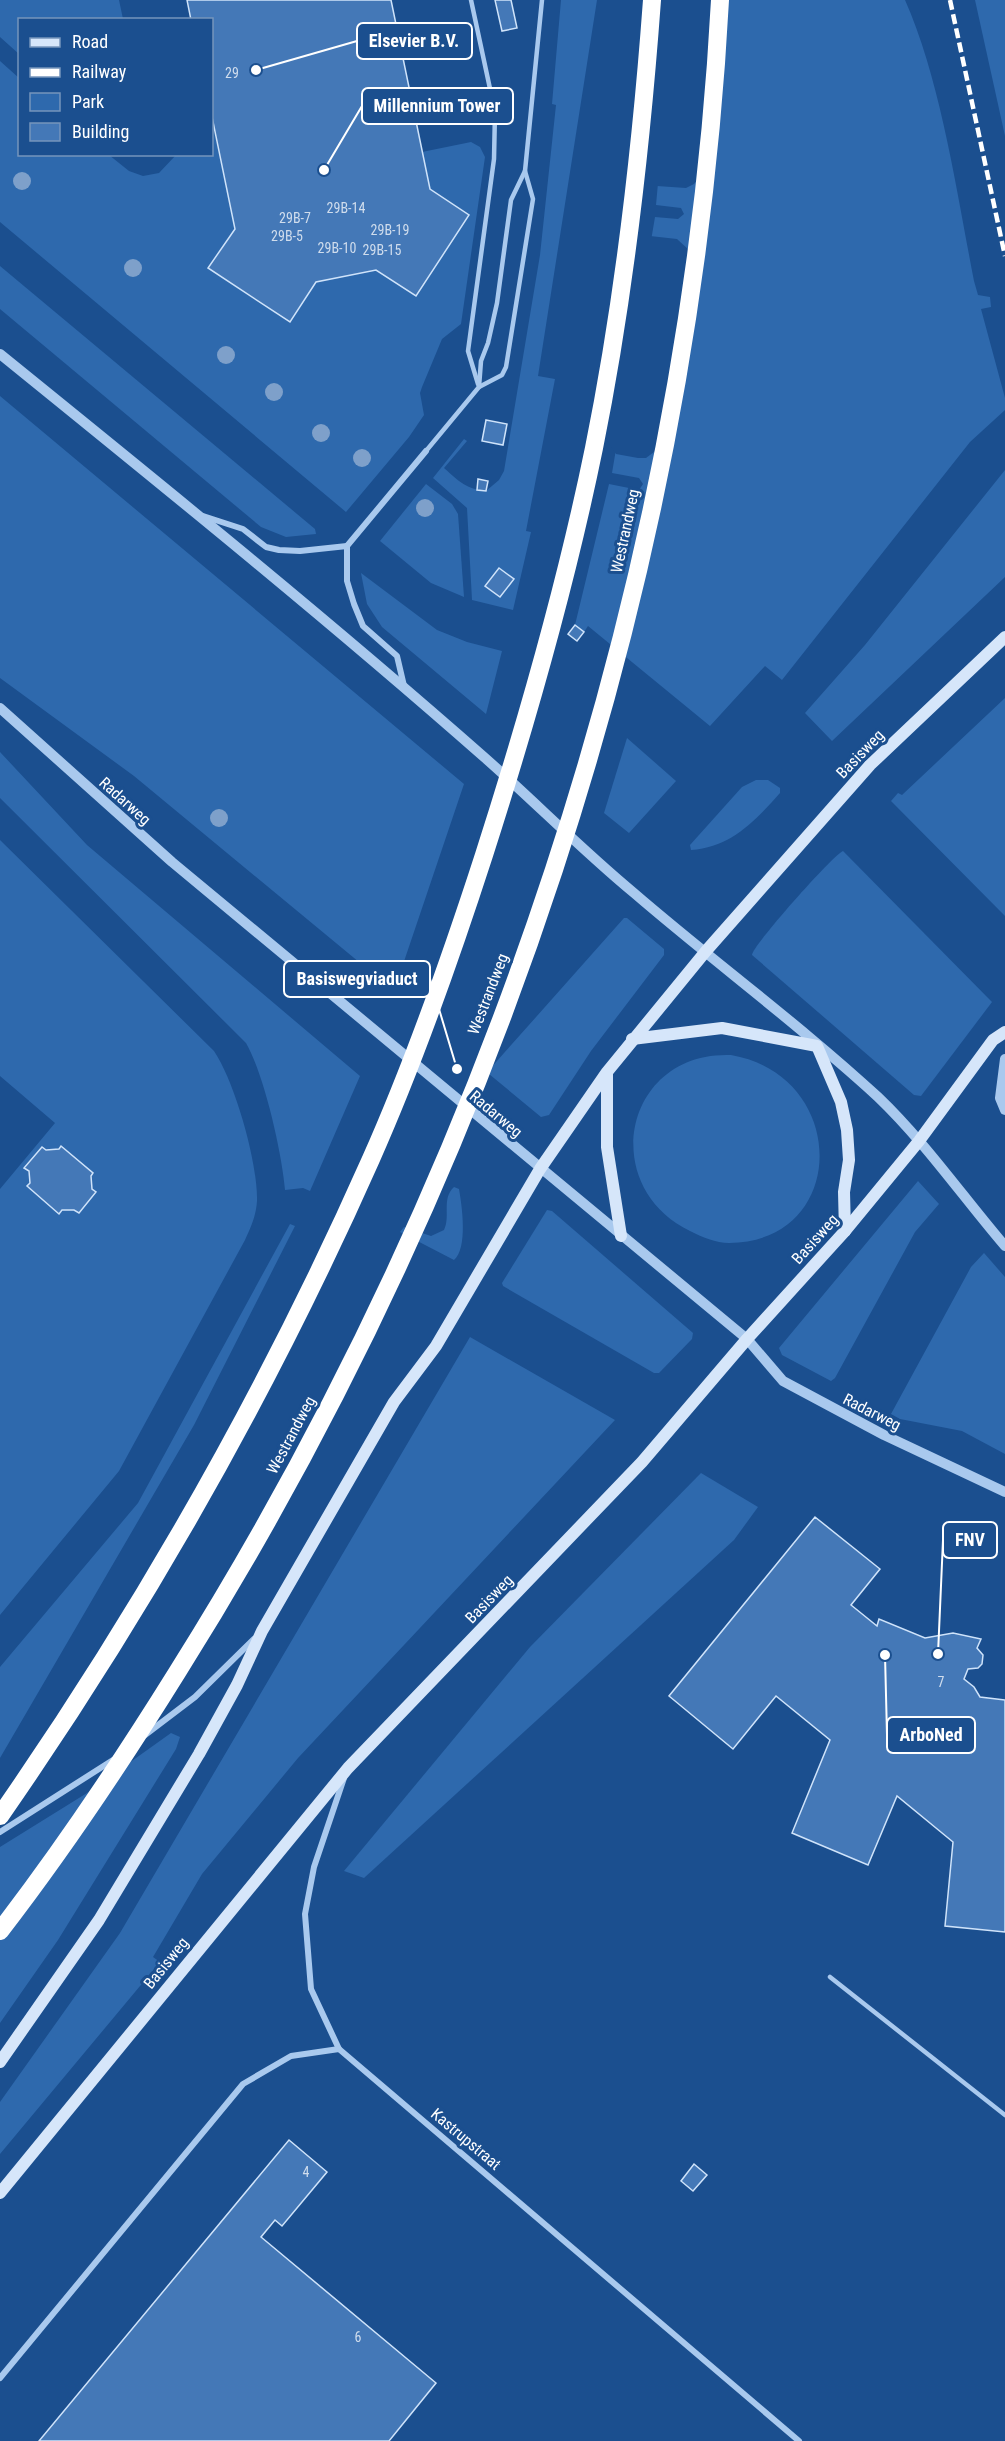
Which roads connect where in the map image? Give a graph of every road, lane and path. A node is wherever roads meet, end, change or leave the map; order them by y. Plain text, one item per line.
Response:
1 (471, 0) edge
2 (542, 0) edge
3 (652, 0) edge
4 (720, 0) edge
5 (525, 171) junction
6 (0, 354) edge
7 (479, 387) junction
8 (426, 451) joint
9 (197, 513) junction
10 (346, 546) junction
11 (1005, 637) edge
12 (405, 689) junction
13 (0, 708) edge
14 (706, 951) junction
15 (1005, 1032) edge
16 (632, 1039) junction
17 (818, 1046) junction
18 (1005, 1059) edge
19 (607, 1072) junction
20 (1005, 1110) edge
21 (919, 1141) junction
22 (540, 1169) junction
23 (845, 1231) junction
24 (621, 1236) junction
25 (1005, 1246) edge
26 (747, 1339) junction
27 (1005, 1492) edge
28 (262, 1631) junction
29 (348, 1768) junction
30 (0, 1816) edge
31 (0, 1832) edge
32 (0, 1931) edge
33 (830, 1977) dead end
34 (339, 2049) junction
35 (0, 2062) edge
36 (1005, 2115) edge
37 (0, 2193) edge
38 (0, 2378) edge
39 (799, 2441) edge

1 - 7 lane
2 - 5 lane
3 - 30 highway, bridge
4 - 32 highway, Westrandweg, bridge
5 - 7 lane
5 - 7 lane
6 - 9 street
7 - 8 lane
8 - 10 street
9 - 10 street
9 - 12 street
10 - 12 street
11 - 14 main road, Basisweg
12 - 14 street
13 - 22 street, Radarweg
14 - 16 main road, Basisweg
14 - 17 street
15 - 21 main road, Basisweg
16 - 17 main road
16 - 19 main road, Basisweg
17 - 21 street
17 - 23 main road
18 - 20 street
19 - 22 main road
19 - 24 main road
21 - 23 main road, Basisweg
21 - 25 street
22 - 24 street, Radarweg
22 - 28 main road
23 - 26 main road, Basisweg
24 - 26 street, Radarweg
26 - 27 street, Radarweg
26 - 29 main road, Basisweg
28 - 31 street
28 - 35 main road
29 - 34 street, Kastrupstraat
29 - 37 main road, Basisweg
33 - 36 lane
34 - 38 street
34 - 39 street, Kastrupstraat

